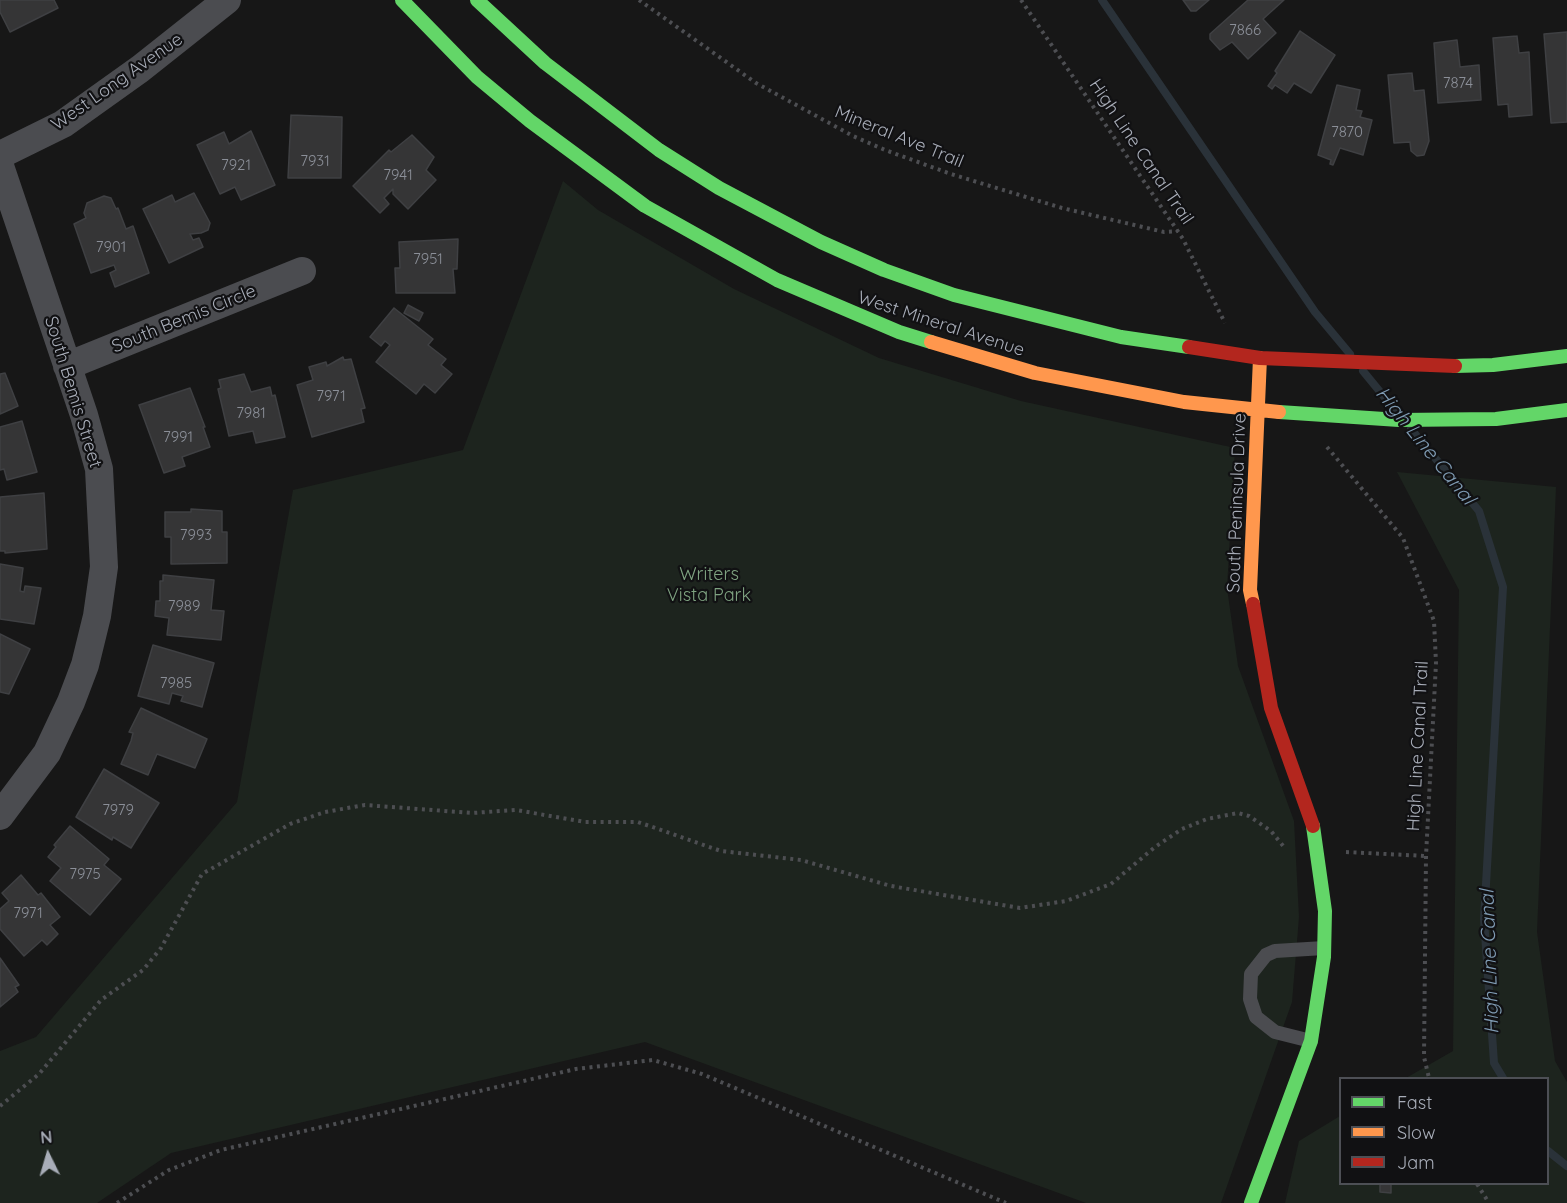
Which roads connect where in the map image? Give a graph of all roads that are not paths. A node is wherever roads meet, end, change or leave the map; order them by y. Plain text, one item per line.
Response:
1 (227, 0) edge
2 (402, 0) edge
3 (477, 0) edge
4 (0, 155) edge
5 (0, 166) edge
6 (302, 271) dead end
7 (1567, 356) edge
8 (1260, 358) junction
9 (67, 366) junction
10 (1567, 410) edge
11 (1259, 411) junction
12 (0, 816) edge
13 (1324, 948) junction
14 (1311, 1041) junction
15 (1251, 1203) edge

1 - 4 street, West Long Avenue
2 - 11 main road, West Mineral Avenue
3 - 8 main road, West Mineral Avenue
5 - 9 street, South Bemis Street
6 - 9 street, South Bemis Circle
7 - 8 main road, West Mineral Avenue
8 - 11 main road, South Peninsula Drive
9 - 12 street, South Bemis Street
10 - 11 main road, West Mineral Avenue
11 - 13 main road, South Peninsula Drive
13 - 14 main road, South Peninsula Drive
13 - 14 lane
14 - 15 main road, South Peninsula Drive

